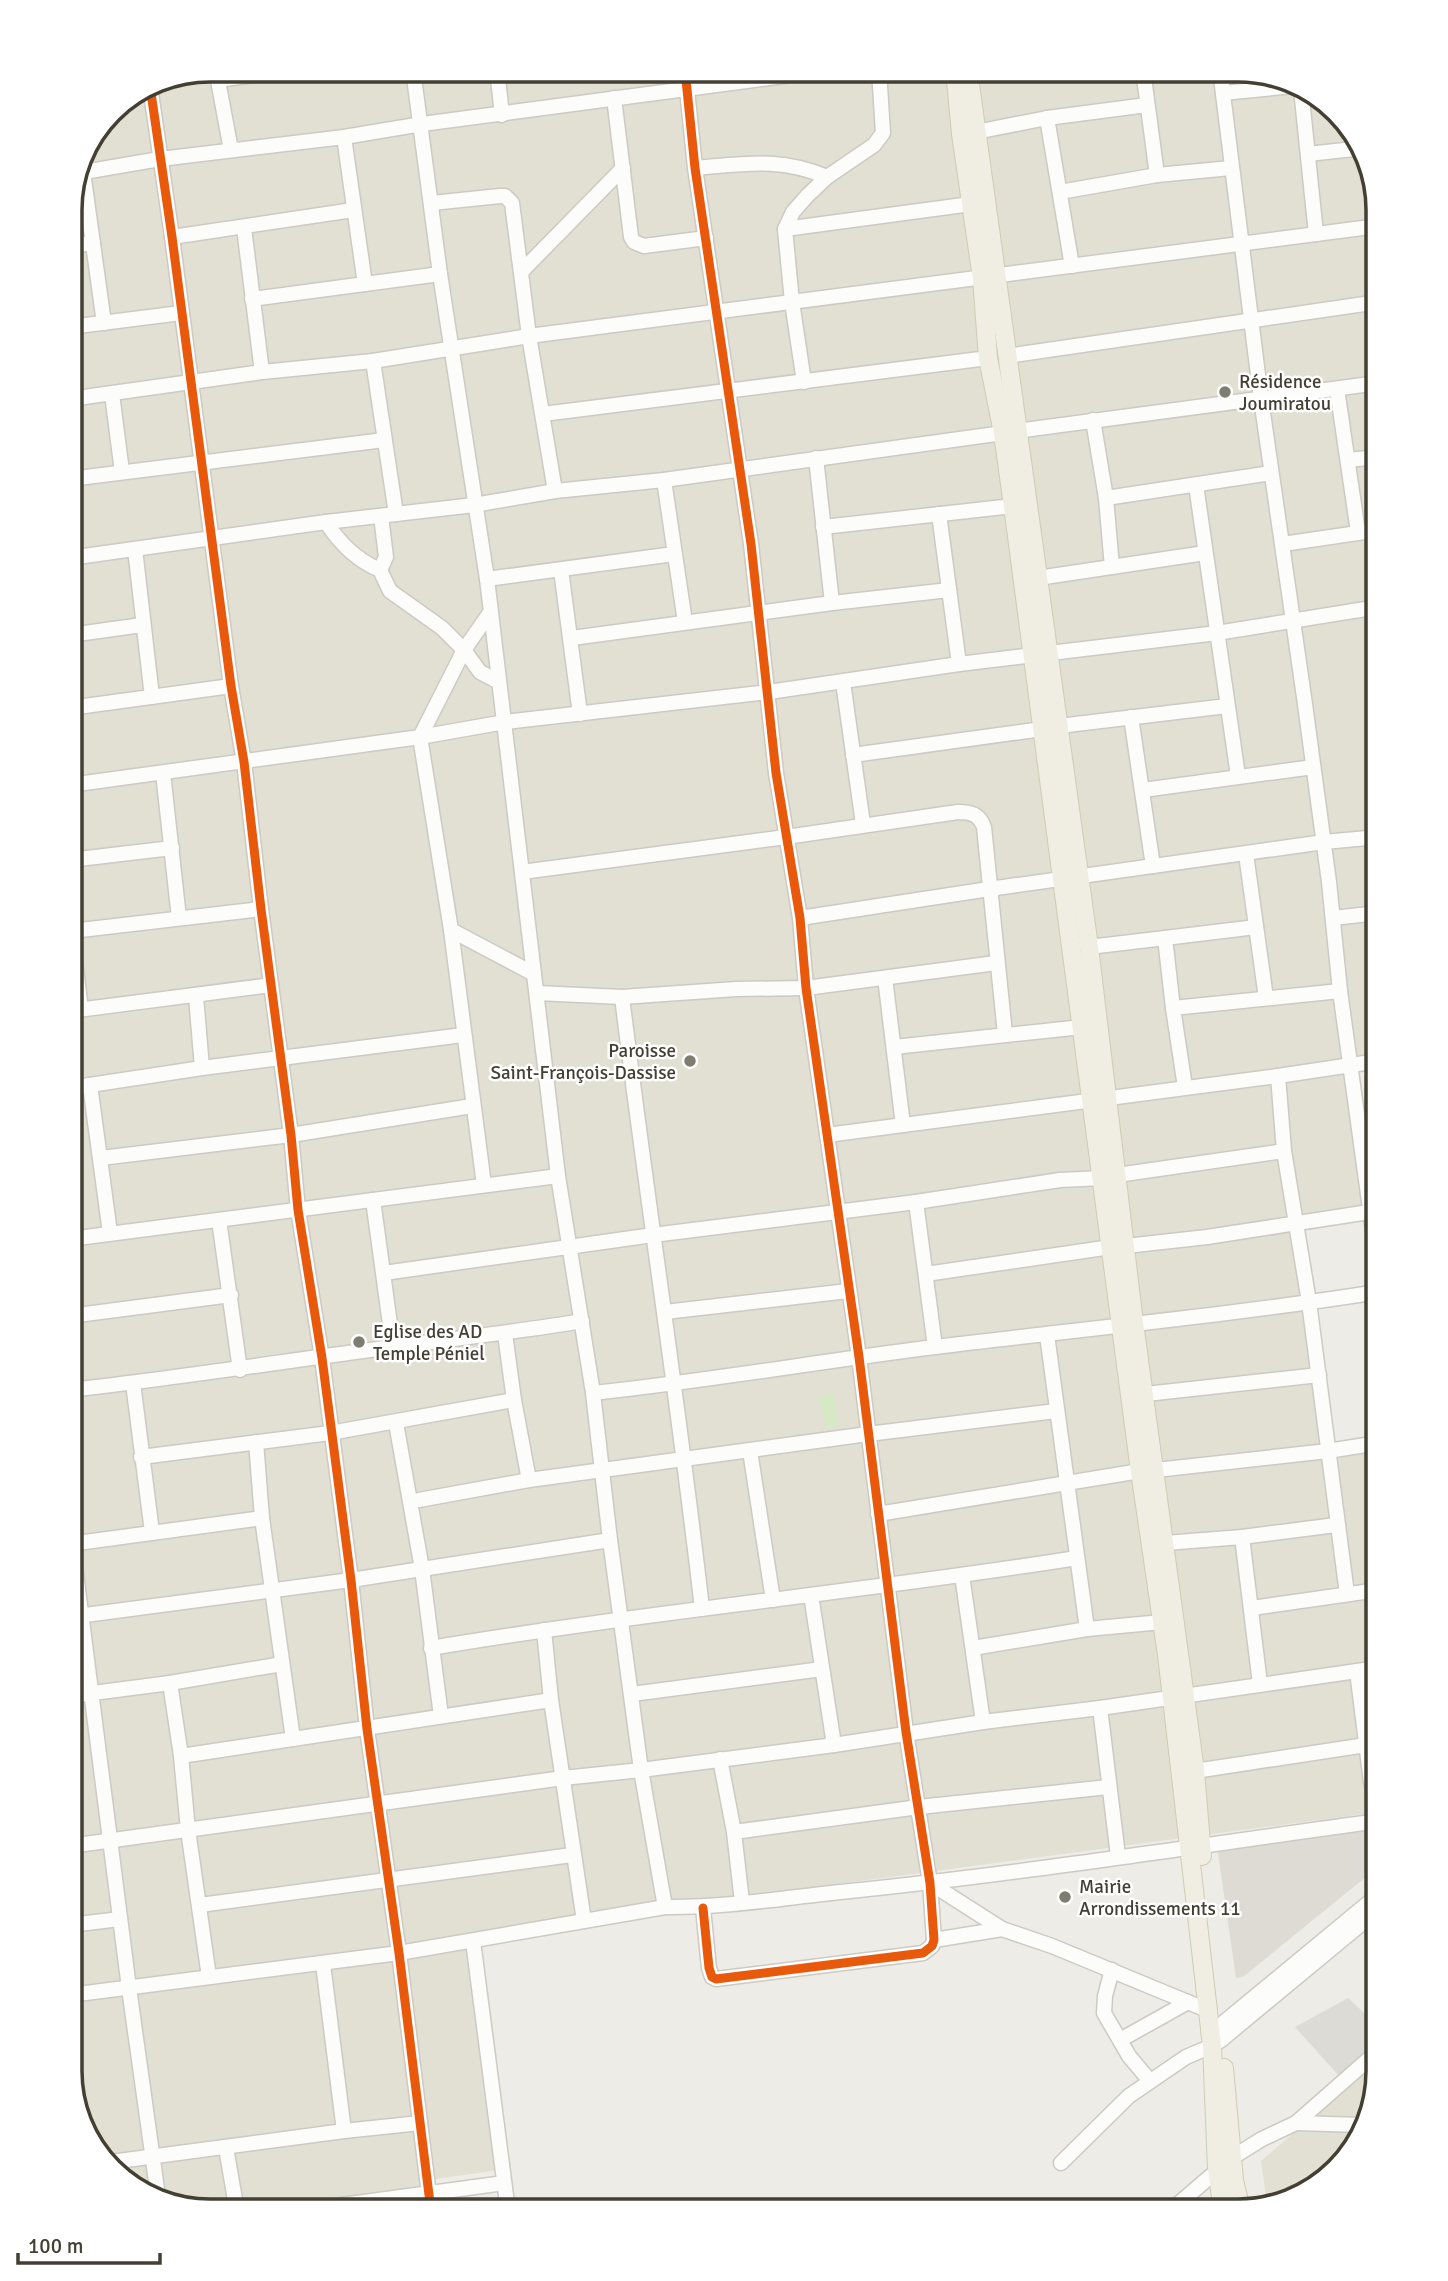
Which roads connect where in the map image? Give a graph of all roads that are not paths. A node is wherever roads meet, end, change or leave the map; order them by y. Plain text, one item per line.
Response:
1 (218, 82) edge
2 (416, 82) edge
3 (498, 82) edge
4 (687, 82) edge
5 (721, 82) edge
6 (880, 83) edge
7 (957, 83) edge
8 (969, 83) edge
9 (1144, 83) edge
10 (1222, 83) edge
11 (1274, 88) edge
12 (688, 89) junction
13 (1223, 93) junction
14 (150, 97) edge
15 (614, 98) junction
16 (1302, 100) edge
17 (1147, 105) junction
18 (502, 115) junction
19 (1047, 118) junction
20 (422, 124) junction
21 (975, 132) junction
22 (344, 136) junction
23 (1350, 149) edge
24 (231, 150) junction
25 (1308, 154) junction
26 (160, 159) junction
27 (623, 168) junction
28 (695, 168) junction
29 (1231, 168) junction
30 (89, 171) edge
31 (1157, 175) junction
32 (827, 177) junction
33 (84, 190) edge
34 (1059, 192) junction
35 (432, 203) junction
36 (971, 204) junction
37 (353, 210) junction
38 (244, 228) junction
39 (1366, 228) edge
40 (785, 229) junction
41 (1316, 234) junction
42 (172, 237) junction
43 (706, 238) junction
44 (93, 243) junction
45 (83, 244) edge
46 (1242, 245) junction
47 (1072, 266) junction
48 (522, 271) junction
49 (440, 274) junction
50 (989, 277) junction
51 (365, 284) junction
52 (252, 299) junction
53 (792, 302) junction
54 (1366, 304) edge
55 (181, 313) junction
56 (717, 313) junction
57 (1251, 321) junction
58 (104, 323) junction
59 (83, 325) edge
60 (529, 336) junction
61 (452, 349) junction
62 (1007, 356) junction
63 (988, 358) junction
64 (373, 360) junction
65 (262, 372) junction
66 (190, 382) junction
67 (804, 382) junction
68 (1366, 385) edge
69 (1337, 389) junction
70 (729, 391) junction
71 (112, 394) junction
72 (83, 397) edge
73 (1261, 399) junction
74 (543, 414) junction
75 (1093, 420) junction
76 (1009, 432) junction
77 (384, 440) junction
78 (816, 458) junction
79 (1366, 458) edge
80 (1348, 460) junction
81 (200, 462) junction
82 (740, 469) junction
83 (122, 472) junction
84 (1271, 473) junction
85 (83, 477) edge
86 (664, 480) junction
87 (1196, 485) junction
88 (555, 491) junction
89 (1106, 498) junction
90 (474, 505) junction
91 (1013, 506) junction
92 (939, 514) junction
93 (389, 515) junction
94 (326, 522) junction
95 (823, 527) junction
96 (1366, 531) edge
97 (1358, 532) junction
98 (212, 540) junction
99 (1283, 544) junction
100 (135, 549) junction
101 (1205, 553) junction
102 (674, 554) junction
103 (83, 556) edge
104 (1112, 567) junction
105 (380, 570) junction
106 (561, 570) junction
107 (1038, 578) junction
108 (487, 579) junction
109 (949, 590) junction
110 (832, 603) junction
111 (1366, 609) edge
112 (760, 613) junction
113 (489, 614) junction
114 (1293, 620) junction
115 (685, 622) junction
116 (142, 625) junction
117 (83, 633) edge
118 (1217, 633) junction
119 (572, 638) junction
120 (464, 650) junction
121 (1040, 654) junction
122 (959, 664) junction
123 (499, 682) junction
124 (843, 682) junction
125 (231, 686) junction
126 (769, 692) junction
127 (152, 697) junction
128 (83, 706) edge
129 (1227, 706) junction
130 (580, 714) junction
131 (1131, 717) junction
132 (505, 722) junction
133 (1051, 728) junction
134 (420, 737) junction
135 (853, 755) junction
136 (244, 762) junction
137 (1313, 767) junction
138 (163, 773) junction
139 (1238, 776) junction
140 (83, 783) edge
141 (1143, 790) junction
142 (863, 824) junction
143 (786, 837) junction
144 (1366, 838) edge
145 (1324, 842) junction
146 (172, 848) junction
147 (1247, 854) junction
148 (83, 859) edge
149 (1153, 866) junction
150 (522, 872) junction
151 (1070, 879) junction
152 (989, 889) junction
153 (261, 909) junction
154 (1366, 914) edge
155 (179, 918) junction
156 (800, 918) junction
157 (1333, 918) junction
158 (83, 924) edge
159 (1256, 927) junction
160 (451, 930) junction
161 (1165, 938) junction
162 (1089, 947) junction
163 (996, 962) junction
164 (534, 974) junction
165 (885, 978) junction
166 (271, 985) junction
167 (806, 988) junction
168 (1340, 991) junction
169 (537, 993) junction
170 (196, 996) junction
171 (622, 997) junction
172 (1266, 998) junction
173 (1174, 1008) junction
174 (83, 1009) edge
175 (1082, 1027) junction
176 (1005, 1034) junction
177 (463, 1035) junction
178 (894, 1047) junction
179 (282, 1059) junction
180 (1366, 1063) edge
181 (1350, 1065) junction
182 (202, 1068) junction
183 (1278, 1076) junction
184 (90, 1085) junction
185 (83, 1086) edge
186 (1185, 1087) junction
187 (1099, 1100) junction
188 (472, 1106) junction
189 (903, 1125) junction
190 (291, 1135) junction
191 (827, 1135) junction
192 (1284, 1151) junction
193 (101, 1158) junction
194 (558, 1176) junction
195 (1110, 1177) junction
196 (484, 1185) junction
197 (1366, 1190) edge
198 (373, 1200) junction
199 (916, 1202) junction
200 (298, 1210) junction
201 (837, 1213) junction
202 (1366, 1213) edge
203 (219, 1220) junction
204 (1295, 1224) junction
205 (110, 1233) junction
206 (653, 1235) junction
207 (82, 1237) edge
208 (1119, 1247) junction
209 (571, 1248) junction
210 (384, 1273) junction
211 (926, 1274) junction
212 (848, 1291) junction
213 (1366, 1294) edge
214 (231, 1295) junction
215 (1309, 1302) junction
216 (665, 1312) junction
217 (82, 1314) edge
218 (582, 1321) junction
219 (1128, 1324) junction
220 (505, 1334) junction
221 (1047, 1335) junction
222 (393, 1346) junction
223 (935, 1347) junction
224 (859, 1357) junction
225 (322, 1358) junction
226 (240, 1370) junction
227 (1319, 1375) junction
228 (133, 1383) junction
229 (673, 1384) junction
230 (82, 1389) edge
231 (593, 1393) junction
232 (1146, 1394) junction
233 (514, 1400) junction
234 (1056, 1411) junction
235 (396, 1423) junction
236 (330, 1433) junction
237 (868, 1434) junction
238 (256, 1442) junction
239 (1366, 1445) edge
240 (750, 1451) junction
241 (1328, 1451) junction
242 (141, 1457) junction
243 (685, 1460) junction
244 (601, 1471) junction
245 (1148, 1471) junction
246 (529, 1480) junction
247 (1068, 1483) junction
248 (419, 1500) dead end
249 (878, 1514) junction
250 (262, 1518) junction
251 (1336, 1525) junction
252 (152, 1532) junction
253 (1242, 1537) junction
254 (610, 1540) junction
255 (82, 1542) edge
256 (1165, 1543) junction
257 (1076, 1558) junction
258 (422, 1569) junction
259 (962, 1575) junction
260 (351, 1580) junction
261 (887, 1586) junction
262 (272, 1591) junction
263 (1366, 1592) edge
264 (1347, 1594) junction
265 (811, 1595) junction
266 (773, 1600) junction
267 (1252, 1608) junction
268 (702, 1609) junction
269 (82, 1615) edge
270 (621, 1618) junction
271 (1162, 1622) junction
272 (1087, 1629) junction
273 (544, 1630) junction
274 (431, 1648) junction
275 (973, 1648) junction
276 (82, 1649) edge
277 (282, 1664) junction
278 (822, 1669) junction
279 (1366, 1670) edge
280 (1357, 1671) junction
281 (170, 1683) junction
282 (1260, 1684) junction
283 (92, 1693) junction
284 (82, 1694) edge
285 (632, 1694) junction
286 (1179, 1696) junction
287 (551, 1700) junction
288 (1100, 1708) junction
289 (441, 1716) junction
290 (983, 1722) junction
291 (367, 1729) junction
292 (906, 1732) junction
293 (293, 1739) junction
294 (834, 1745) junction
295 (1366, 1745) joint
296 (181, 1756) junction
297 (720, 1759) junction
298 (641, 1770) junction
299 (1195, 1771) junction
300 (563, 1777) junction
301 (1108, 1787) junction
302 (378, 1804) junction
303 (919, 1807) junction
304 (1366, 1823) edge
305 (188, 1830) junction
306 (734, 1832) junction
307 (110, 1840) junction
308 (82, 1844) edge
309 (1195, 1847) junction
310 (572, 1856) junction
311 (1118, 1856) junction
312 (389, 1880) junction
313 (930, 1883) junction
314 (742, 1902) junction
315 (200, 1905) junction
316 (1366, 1905) edge
317 (665, 1908) junction
318 (703, 1908) junction
319 (120, 1919) junction
320 (1366, 1919) edge
321 (584, 1922) junction
322 (82, 1924) edge
323 (1002, 1929) junction
324 (934, 1940) junction
325 (473, 1941) junction
326 (399, 1953) junction
327 (323, 1964) junction
328 (1112, 1970) junction
329 (209, 1977) junction
330 (129, 1988) junction
331 (82, 1994) edge
332 (1188, 2002) junction
333 (1207, 2010) junction
334 (1216, 2036) junction
335 (1120, 2040) junction
336 (1366, 2062) edge
337 (1150, 2081) junction
338 (420, 2123) junction
339 (1296, 2123) junction
340 (1354, 2125) edge
341 (344, 2131) junction
342 (226, 2148) junction
343 (153, 2157) junction
344 (1233, 2157) junction
345 (120, 2161) edge
346 (1061, 2163) dead end
347 (1217, 2169) junction
348 (504, 2183) junction
349 (157, 2187) edge
350 (428, 2193) junction
351 (235, 2198) edge
352 (400, 2198) edge
353 (429, 2198) edge
354 (506, 2198) edge
355 (1183, 2199) edge
356 (1221, 2199) edge
357 (1239, 2199) edge

1 - 24 street
2 - 20 street
3 - 18 street
4 - 12 street
5 - 12 street
6 - 32 street
7 - 36 main road
8 - 21 main road
9 - 17 street
10 - 13 street
11 - 13 street
12 - 15 street
12 - 28 street
13 - 29 street
14 - 26 street
15 - 18 street
15 - 27 street
16 - 25 street
17 - 19 street
17 - 31 street
18 - 20 street
19 - 21 street
19 - 34 street
20 - 22 street
20 - 35 street
21 - 50 main road
22 - 24 street
22 - 37 street
23 - 25 street
24 - 26 street
25 - 41 street
26 - 30 street
26 - 42 street
27 - 43 street
27 - 48 street
28 - 32 street
28 - 43 street
29 - 31 street
29 - 46 street
31 - 34 street
32 - 40 street
33 - 44 street
34 - 47 street
35 - 48 street
35 - 49 street
36 - 40 street
36 - 50 main road
37 - 38 street
37 - 51 street
38 - 42 street
38 - 52 street
39 - 41 street
40 - 53 street
41 - 46 street
42 - 55 street
43 - 56 street
44 - 45 street
44 - 58 street
46 - 47 street
46 - 57 street
47 - 50 street
48 - 60 street
49 - 51 street
49 - 61 street
50 - 53 street
50 - 62 main road
50 - 63 main road
51 - 52 street
52 - 65 street
53 - 56 street
53 - 67 street
54 - 57 street
55 - 58 street
55 - 66 street
56 - 60 street
56 - 70 street
57 - 62 street
57 - 73 street
58 - 59 street
60 - 61 street
60 - 74 street
61 - 64 street
61 - 90 street
62 - 76 main road
63 - 67 street
63 - 76 main road
64 - 65 street
64 - 77 street
65 - 66 street
66 - 71 street
66 - 81 street
67 - 70 street
68 - 69 street
69 - 73 street
69 - 80 street
70 - 74 street
70 - 82 street
71 - 72 street
71 - 83 street
73 - 75 street
73 - 84 street
74 - 88 street
75 - 76 street
75 - 89 street
76 - 78 street
76 - 91 main road
76 - 107 main road
77 - 81 street
77 - 93 street
78 - 82 street
78 - 95 street
79 - 80 street
80 - 97 street
81 - 83 street
81 - 98 street
82 - 86 street
82 - 112 street
83 - 85 street
84 - 87 street
84 - 99 street
86 - 88 street
86 - 102 street
87 - 89 street
87 - 101 street
88 - 90 street
89 - 104 street
90 - 93 street
90 - 108 street
91 - 92 street
91 - 121 main road
92 - 95 street
92 - 109 street
93 - 94 street
93 - 105 street
94 - 98 street
94 - 105 street
95 - 110 street
96 - 97 street
97 - 99 street
98 - 100 street
98 - 125 street
99 - 114 street
100 - 103 street
100 - 116 street
101 - 104 street
101 - 118 street
102 - 106 street
102 - 115 street
104 - 107 street
105 - 120 street
106 - 108 street
106 - 119 street
107 - 121 main road
108 - 113 street
109 - 110 street
109 - 122 street
110 - 112 street
111 - 114 street
112 - 115 street
112 - 126 street
113 - 120 street
113 - 123 street
114 - 118 street
114 - 137 street
115 - 119 street
116 - 117 street
116 - 127 street
118 - 121 street
118 - 129 street
119 - 130 street
120 - 123 street
120 - 134 street
121 - 122 street
121 - 133 main road
122 - 124 street
123 - 132 street
124 - 126 street
124 - 135 street
125 - 127 street
125 - 136 street
126 - 130 street
126 - 143 street
127 - 128 street
129 - 131 street
129 - 139 street
130 - 132 street
131 - 133 street
131 - 141 street
132 - 134 street
132 - 150 street
133 - 135 street
133 - 151 main road
134 - 136 street
134 - 160 street
135 - 142 street
136 - 138 street
136 - 153 street
137 - 139 street
137 - 145 street
138 - 140 street
138 - 146 street
139 - 141 street
141 - 149 street
142 - 143 street
142 - 152 street
143 - 150 street
143 - 156 street
144 - 145 street
145 - 147 street
145 - 157 street
146 - 148 street
146 - 155 street
147 - 149 street
147 - 159 street
149 - 151 street
150 - 164 street
151 - 152 street
151 - 162 main road
151 - 175 main road
152 - 156 street
152 - 163 street
153 - 155 street
153 - 166 street
154 - 157 street
155 - 158 street
156 - 167 street
157 - 168 street
159 - 161 street
159 - 172 street
160 - 164 street
160 - 177 street
161 - 162 street
161 - 173 street
162 - 187 main road
163 - 165 street
163 - 176 street
164 - 169 street
165 - 167 street
165 - 178 street
166 - 170 street
166 - 179 street
167 - 171 street
167 - 191 street
168 - 172 street
168 - 181 street
169 - 171 street
169 - 194 street
170 - 174 street
170 - 182 street
171 - 206 street
172 - 173 street
173 - 186 street
175 - 176 street
175 - 187 main road
176 - 178 street
177 - 179 street
177 - 188 street
178 - 189 street
179 - 182 street
179 - 190 street
180 - 181 street
181 - 183 street
181 - 197 street
182 - 184 street
183 - 186 street
183 - 192 street
184 - 185 street
184 - 193 street
186 - 187 street
187 - 189 street
187 - 195 main road
188 - 190 street
188 - 196 street
189 - 191 street
190 - 193 street
190 - 200 street
191 - 201 street
192 - 195 street
192 - 204 street
193 - 205 street
194 - 196 street
194 - 209 street
195 - 199 street
195 - 208 main road
196 - 198 street
198 - 200 street
198 - 210 street
199 - 201 street
199 - 211 street
200 - 203 street
200 - 225 street
201 - 206 street
201 - 212 street
202 - 204 street
203 - 205 street
203 - 214 street
204 - 208 street
204 - 215 street
205 - 207 street
206 - 209 street
206 - 216 street
208 - 211 street
208 - 219 main road
209 - 210 street
209 - 218 street
210 - 222 street
211 - 223 street
212 - 216 street
212 - 224 street
213 - 215 street
214 - 217 street
214 - 226 street
215 - 219 street
215 - 227 street
216 - 229 street
218 - 220 street
218 - 231 street
219 - 221 street
219 - 232 main road
219 - 245 main road
220 - 222 street
220 - 233 street
221 - 223 street
221 - 234 street
222 - 225 street
223 - 224 street
224 - 229 street
224 - 237 street
225 - 226 street
225 - 236 street
226 - 228 street
227 - 232 street
227 - 241 street
228 - 230 street
228 - 242 street
229 - 231 street
229 - 243 street
231 - 244 street
232 - 245 main road
233 - 235 street
233 - 246 street
234 - 237 street
234 - 247 street
235 - 236 street
235 - 258 street
236 - 238 street
236 - 260 street
237 - 240 street
237 - 249 street
238 - 242 street
238 - 250 street
239 - 241 street
240 - 243 street
240 - 266 street
241 - 245 street
241 - 251 street
242 - 252 street
243 - 244 street
243 - 268 street
244 - 246 street
244 - 254 street
245 - 247 street
245 - 256 main road
245 - 271 main road
246 - 248 street
247 - 249 street
247 - 257 street
249 - 261 street
250 - 252 street
250 - 262 street
251 - 253 street
251 - 264 street
252 - 255 street
253 - 256 street
253 - 267 street
254 - 258 street
254 - 270 street
256 - 286 main road
257 - 259 street
257 - 272 street
258 - 260 street
258 - 274 street
259 - 261 street
259 - 275 street
260 - 262 street
260 - 291 street
261 - 265 street
261 - 292 street
262 - 269 street
262 - 277 street
263 - 264 street
264 - 267 street
265 - 266 street
265 - 278 street
266 - 268 street
267 - 282 street
268 - 270 street
270 - 273 street
270 - 285 street
271 - 272 street
271 - 286 main road
272 - 275 street
273 - 274 street
273 - 287 street
274 - 289 street
275 - 290 street
276 - 283 street
277 - 281 street
277 - 293 street
278 - 285 street
278 - 294 street
279 - 280 street
280 - 282 street
280 - 295 street
281 - 283 street
281 - 296 street
282 - 286 street
283 - 284 street
283 - 307 street
285 - 298 street
286 - 288 street
286 - 299 main road
286 - 309 main road
287 - 289 street
287 - 300 street
288 - 290 street
288 - 301 street
289 - 291 street
290 - 292 street
291 - 293 street
291 - 302 street
292 - 294 street
292 - 303 street
293 - 296 street
294 - 297 street
295 - 299 street
296 - 305 street
297 - 298 street
297 - 306 street
298 - 300 street
298 - 317 street
299 - 309 main road
300 - 302 street
300 - 310 street
301 - 303 street
301 - 311 street
302 - 305 street
302 - 312 street
303 - 306 street
303 - 313 street
304 - 309 street
305 - 307 street
305 - 315 street
306 - 314 street
307 - 308 street
307 - 319 street
309 - 311 street
309 - 333 main road
309 - 334 main road
310 - 312 street
310 - 321 street
311 - 313 street
312 - 315 street
312 - 326 street
313 - 314 street
313 - 323 street
313 - 324 street
314 - 318 street
315 - 329 street
316 - 334 street
317 - 318 street
317 - 321 street
318 - 324 street
319 - 322 street
319 - 330 street
320 - 334 street
321 - 325 street
323 - 324 street
323 - 328 street
325 - 326 street
325 - 348 street
326 - 327 street
326 - 338 street
327 - 329 street
327 - 341 street
328 - 332 street
328 - 335 street
329 - 330 street
330 - 331 street
330 - 343 street
332 - 333 street
332 - 335 street
333 - 334 main road
334 - 337 street
334 - 344 main road
334 - 347 main road
335 - 337 street
336 - 339 street
337 - 346 street
338 - 341 street
338 - 350 street
339 - 340 street
339 - 344 street
341 - 342 street
342 - 343 street
342 - 351 street
343 - 345 street
343 - 349 street
344 - 347 street
344 - 357 main road
347 - 355 street
347 - 356 main road
348 - 350 street
348 - 354 street
350 - 352 street
350 - 353 street

